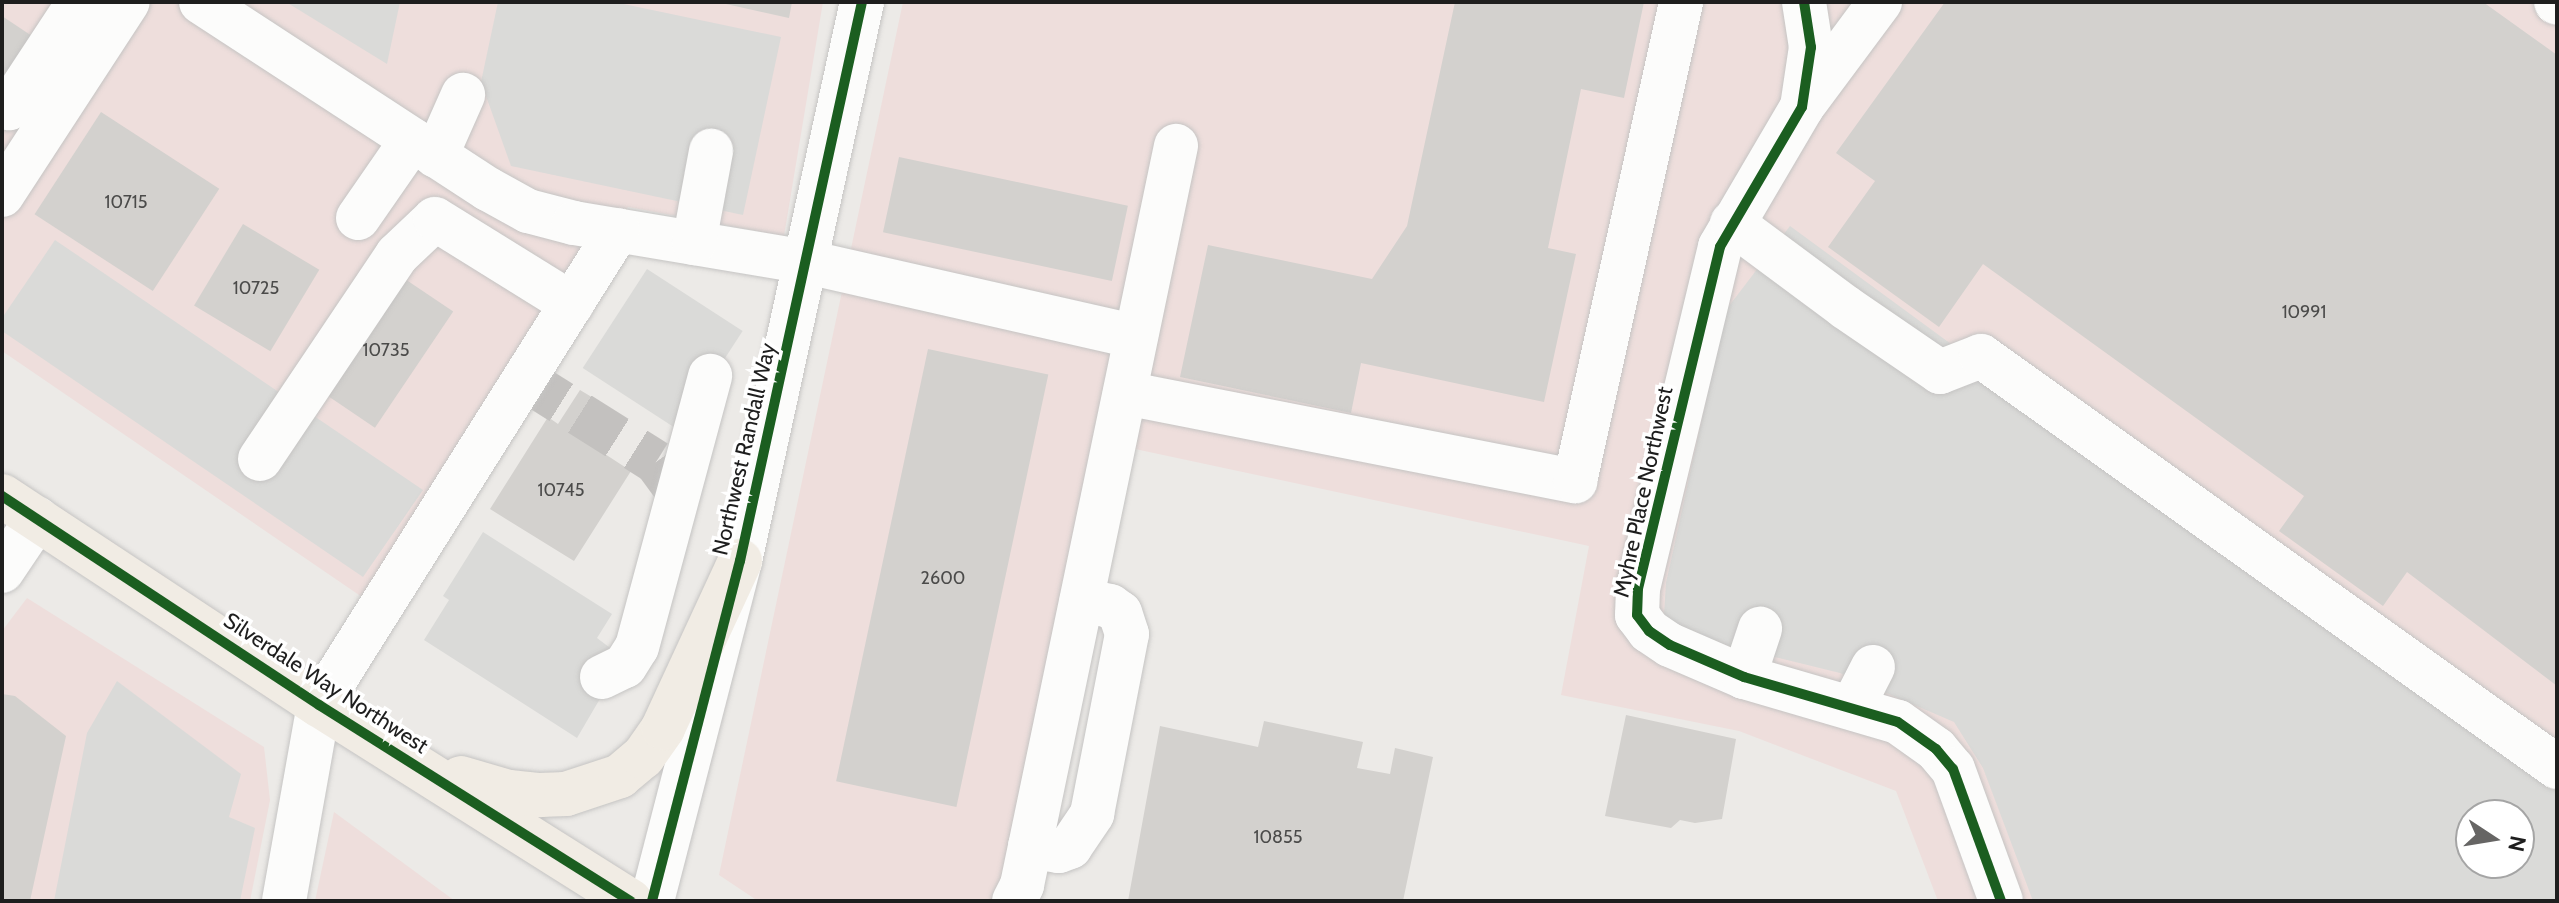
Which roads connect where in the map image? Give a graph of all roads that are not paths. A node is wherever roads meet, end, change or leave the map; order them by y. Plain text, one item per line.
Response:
1 (79, 2) edge
2 (128, 2) edge
3 (201, 2) edge
4 (862, 2) edge
5 (1681, 2) edge
6 (1804, 2) edge
7 (1880, 2) edge
8 (463, 95) dead end
9 (2, 103) edge
10 (1802, 107) junction
11 (1176, 146) dead end
12 (424, 148) junction
13 (711, 151) dead end
14 (2, 195) edge
15 (358, 218) dead end
16 (1732, 223) junction
17 (618, 230) junction
18 (694, 243) junction
19 (807, 262) junction
20 (572, 304) junction
21 (1136, 337) junction
22 (710, 376) dead end
23 (1125, 393) junction
24 (260, 459) dead end
25 (19, 508) edge
26 (740, 561) junction
27 (2, 571) edge
28 (1760, 629) dead end
29 (1873, 667) dead end
30 (602, 677) dead end
31 (1744, 677) junction
32 (319, 705) junction
33 (1852, 708) junction
34 (401, 755) junction
35 (2557, 767) edge
36 (2009, 892) edge
37 (284, 901) edge
38 (630, 901) edge
39 (652, 901) edge
40 (1014, 901) edge

1 - 9 street
2 - 14 street
3 - 12 street
4 - 19 street, Northwest Randall Way
5 - 23 street
6 - 10 street, Myhre Place Northwest
7 - 10 street
8 - 12 street
10 - 16 street, Myhre Place Northwest
11 - 21 street
12 - 15 street
12 - 17 street
13 - 18 street
16 - 31 street, Myhre Place Northwest
16 - 35 street
17 - 18 street
17 - 20 street
18 - 19 street
19 - 21 street
19 - 26 street, Northwest Randall Way
20 - 24 street
20 - 32 street
21 - 23 street
22 - 30 street
23 - 40 street
25 - 27 street
25 - 32 main road, Silverdale Way Northwest
26 - 34 main road
26 - 39 street, Northwest Randall Way
28 - 31 street
29 - 33 street
31 - 33 street, Myhre Place Northwest
32 - 34 main road, Silverdale Way Northwest
32 - 37 street
33 - 36 street, Myhre Place Northwest
34 - 38 main road, Silverdale Way Northwest

